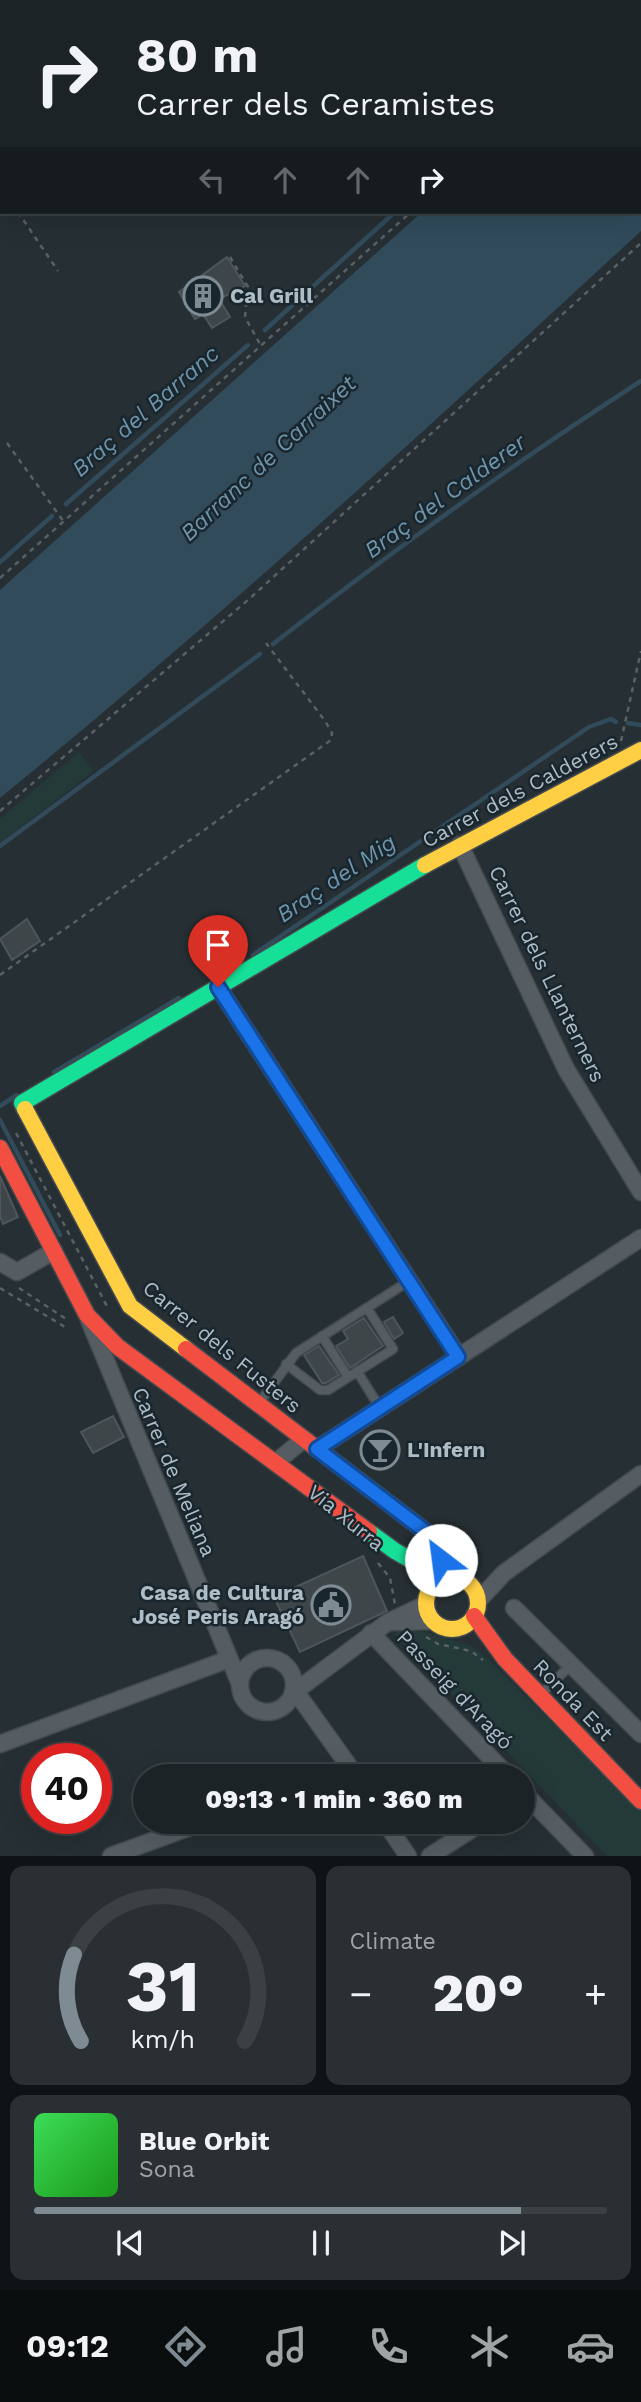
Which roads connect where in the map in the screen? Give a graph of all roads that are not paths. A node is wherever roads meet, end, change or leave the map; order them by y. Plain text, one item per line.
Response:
1 (641, 750) edge
2 (460, 845) junction
3 (218, 987) junction
4 (22, 1102) joint
5 (0, 1148) edge
6 (641, 1192) edge
7 (641, 1238) edge
8 (54, 1251) junction
9 (0, 1262) edge
10 (409, 1281) junction
11 (367, 1308) junction
12 (87, 1315) junction
13 (322, 1336) junction
14 (458, 1357) junction
15 (286, 1364) junction
16 (357, 1371) junction
17 (348, 1377) junction
18 (258, 1404) junction
19 (380, 1408) junction
20 (311, 1444) junction
21 (275, 1463) junction
22 (641, 1474) edge
23 (395, 1552) junction
24 (444, 1578) junction
25 (427, 1597) junction
26 (476, 1608) junction
27 (514, 1608) dead end
28 (392, 1619) junction
29 (433, 1622) junction
30 (456, 1629) junction
31 (372, 1633) junction
32 (499, 1657) junction
33 (229, 1659) junction
34 (571, 1665) junction
35 (292, 1673) junction
36 (315, 1677) junction
37 (240, 1684) junction
38 (293, 1695) junction
39 (540, 1696) junction
40 (641, 1734) edge
41 (0, 1744) edge
42 (347, 1764) edge
43 (497, 1764) edge
44 (641, 1801) edge
45 (535, 1805) edge
46 (171, 1834) edge
47 (394, 1834) edge
48 (464, 1834) edge
49 (111, 1856) edge
50 (408, 1856) edge
51 (430, 1856) edge
52 (585, 1856) edge

1 - 2 street, Carrer dels Calderers
2 - 3 street, Carrer dels Calderers
2 - 6 street, Carrer dels Llanterners
3 - 4 street, Carrer dels Calderers
3 - 10 street
4 - 18 street, Carrer dels Fusters
5 - 8 street
7 - 14 street
8 - 9 street
8 - 12 street
10 - 11 lane
10 - 14 street
11 - 13 lane
11 - 16 lane
12 - 21 street
12 - 33 street, Carrer de Meliana
13 - 15 lane
13 - 17 lane
14 - 19 street
15 - 17 lane
15 - 18 lane
16 - 17 lane
16 - 19 lane
18 - 20 street, Carrer dels Fusters
19 - 20 street
20 - 21 street
20 - 24 street, Carrer dels Fusters
21 - 23 street
22 - 26 street
23 - 24 street
23 - 25 street
24 - 25 street
24 - 26 street
25 - 28 street
25 - 29 street
26 - 30 street
26 - 32 street, Ronda Est
27 - 34 street
28 - 29 street
28 - 31 street
29 - 30 street
30 - 32 street, Ronda Est
31 - 36 street
31 - 43 street, Passeig d'Aragó
32 - 39 street, Ronda Est
33 - 37 street, Carrer de Meliana
33 - 41 street
34 - 39 lane
34 - 40 street
35 - 36 street
35 - 37 street
35 - 38 street
36 - 38 street
37 - 38 street
38 - 42 street
39 - 44 street, Ronda Est
45 - 52 street
46 - 49 street
47 - 50 street
48 - 51 street

